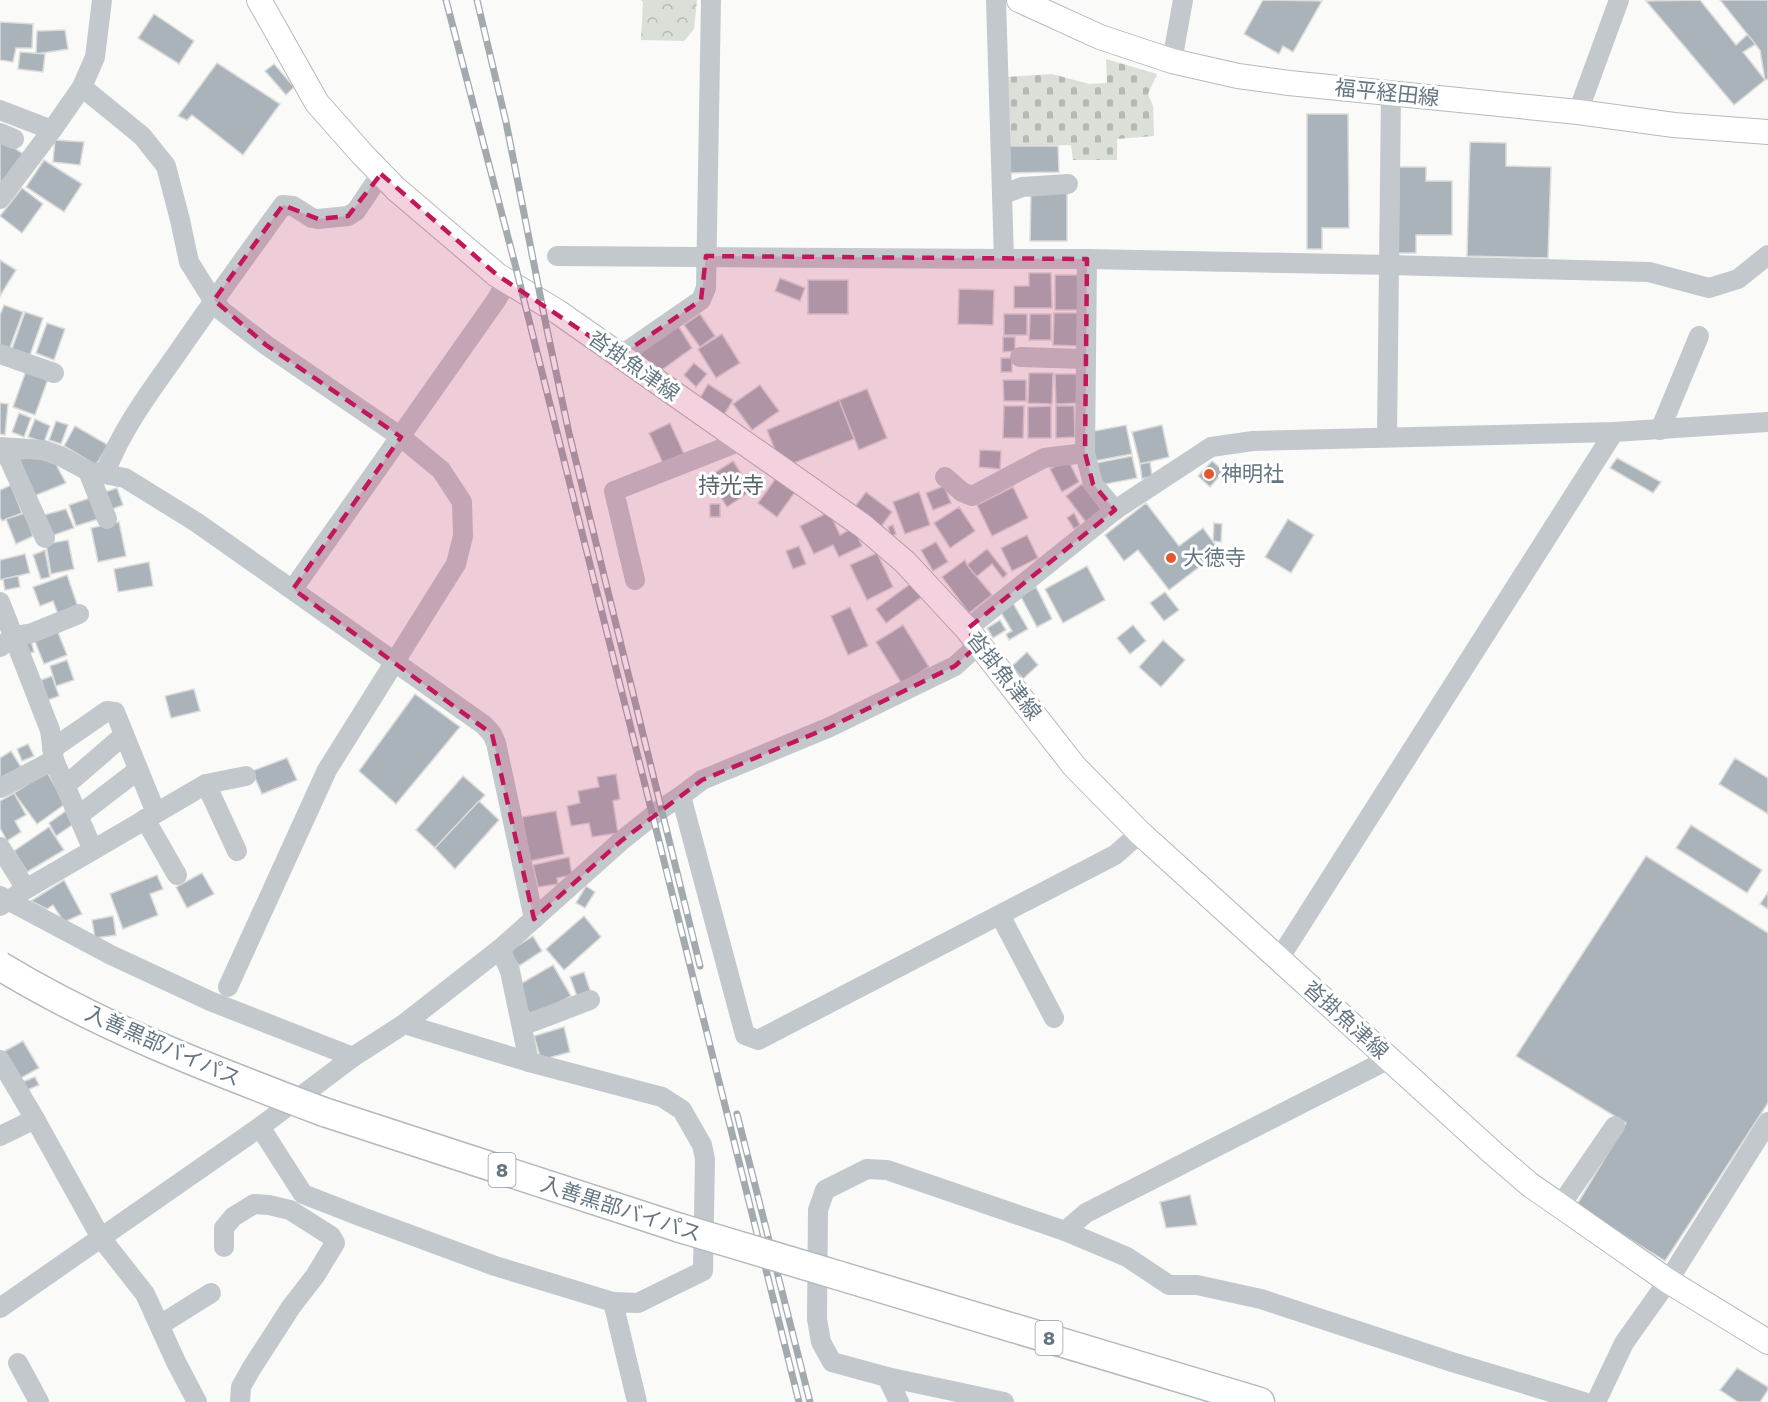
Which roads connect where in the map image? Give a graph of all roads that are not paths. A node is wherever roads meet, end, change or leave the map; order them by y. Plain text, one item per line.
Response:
1 (102, 0) edge
2 (259, 0) edge
3 (711, 0) edge
4 (996, 0) edge
5 (1019, 0) edge
6 (1183, 0) edge
7 (1619, 0) edge
8 (1172, 61) junction
9 (82, 87) junction
10 (1391, 94) junction
11 (0, 110) edge
12 (1578, 112) junction
13 (52, 130) junction
14 (1768, 132) edge
15 (381, 174) junction
16 (1068, 184) dead end
17 (1002, 195) junction
18 (0, 198) edge
19 (1768, 255) edge
20 (557, 256) dead end
21 (706, 256) junction
22 (1004, 259) junction
23 (1087, 260) junction
24 (1390, 265) junction
25 (507, 280) junction
26 (214, 300) junction
27 (1699, 336) dead end
28 (0, 354) edge
29 (620, 356) junction
30 (1020, 357) dead end
31 (1086, 359) junction
32 (54, 373) dead end
33 (1768, 422) edge
34 (1660, 430) junction
35 (1614, 432) junction
36 (401, 437) junction
37 (1387, 437) junction
38 (741, 441) junction
39 (2, 447) edge
40 (1085, 453) junction
41 (97, 472) junction
42 (945, 477) dead end
43 (1115, 510) junction
44 (107, 519) dead end
45 (45, 538) dead end
46 (635, 580) dead end
47 (293, 589) junction
48 (0, 602) edge
49 (79, 614) dead end
50 (973, 637) junction
51 (7, 642) edge
52 (394, 662) junction
53 (124, 735) junction
54 (53, 755) junction
55 (138, 770) junction
56 (246, 776) dead end
57 (206, 784) junction
58 (65, 786) junction
59 (0, 788) edge
60 (681, 796) junction
61 (78, 816) junction
62 (150, 816) junction
63 (1140, 833) junction
64 (0, 847) edge
65 (93, 850) junction
66 (237, 851) dead end
67 (177, 875) dead end
68 (26, 889) junction
69 (3, 901) edge
70 (1000, 915) junction
71 (534, 920) junction
72 (500, 950) junction
73 (1279, 959) junction
74 (0, 966) edge
75 (228, 987) dead end
76 (590, 1000) dead end
77 (1054, 1018) dead end
78 (404, 1024) junction
79 (522, 1026) junction
80 (353, 1057) junction
81 (1389, 1059) junction
82 (0, 1060) edge
83 (529, 1062) junction
84 (35, 1119) junction
85 (1768, 1122) edge
86 (1615, 1126) dead end
87 (260, 1127) junction
88 (0, 1136) edge
89 (1560, 1206) junction
90 (1065, 1230) junction
91 (101, 1238) junction
92 (224, 1247) dead end
93 (1668, 1281) junction
94 (211, 1293) dead end
95 (613, 1302) junction
96 (0, 1308) edge
97 (160, 1325) junction
98 (1768, 1342) edge
99 (18, 1362) dead end
100 (887, 1377) junction
101 (39, 1402) edge
102 (197, 1402) edge
103 (240, 1402) edge
104 (637, 1402) edge
105 (899, 1402) edge
106 (1004, 1402) edge
107 (1260, 1402) edge
108 (1584, 1402) edge
109 (1596, 1402) edge

1 - 9 street
2 - 15 main road, 沓掛魚津線
3 - 21 street
4 - 17 street
5 - 8 main road, 福平経田線
6 - 8 street
7 - 12 street
8 - 10 main road, 福平経田線
9 - 13 street
9 - 26 street
10 - 12 main road, 福平経田線
10 - 24 street
11 - 13 street
12 - 14 main road, 福平経田線
13 - 18 street
15 - 25 main road, 沓掛魚津線
15 - 26 street
16 - 17 street
17 - 22 street
19 - 24 street
20 - 21 street
21 - 22 street
21 - 29 street
22 - 23 street
23 - 24 street
23 - 31 street
24 - 37 street
25 - 29 main road, 沓掛魚津線
25 - 36 street
26 - 36 street
26 - 41 street
27 - 34 street
28 - 32 street
29 - 38 main road, 沓掛魚津線
30 - 31 street
31 - 40 street
33 - 34 street
34 - 35 street
35 - 37 street
35 - 73 street
36 - 47 street
36 - 52 street
37 - 43 street
38 - 46 street
38 - 50 main road, 沓掛魚津線
39 - 41 street
39 - 45 street
40 - 42 street
40 - 43 street
41 - 44 street
41 - 47 street
43 - 50 street
47 - 52 street
48 - 51 street
49 - 51 street
50 - 60 street
50 - 63 main road, 沓掛魚津線
51 - 54 street
52 - 71 street
52 - 75 street
53 - 54 street
53 - 55 street
53 - 58 street
54 - 58 street
54 - 59 street
55 - 61 street
55 - 62 street
56 - 57 street
57 - 62 street
57 - 66 street
58 - 61 street
60 - 70 street
60 - 71 street
61 - 65 street
62 - 65 street
62 - 67 street
63 - 70 street
63 - 73 main road, 沓掛魚津線
64 - 68 street
65 - 68 street
68 - 69 street
69 - 80 street
70 - 77 street
71 - 72 street
72 - 78 street
72 - 79 street
73 - 81 main road, 沓掛魚津線
74 - 107 highway, 入善黒部バイパス / 8, bridge
76 - 79 street
78 - 80 street
78 - 83 street
79 - 83 street
80 - 87 street
81 - 89 main road, 沓掛魚津線
81 - 90 street
82 - 84 street
83 - 95 street
84 - 88 street
84 - 91 street
85 - 93 street
86 - 89 street
87 - 91 street
87 - 95 street
89 - 93 main road, 沓掛魚津線
90 - 100 street
90 - 108 street
91 - 96 street
91 - 97 street
92 - 103 street
93 - 98 main road, 沓掛魚津線
93 - 109 street
94 - 97 street
95 - 104 street
97 - 102 street
99 - 101 street
100 - 105 street
100 - 106 street

